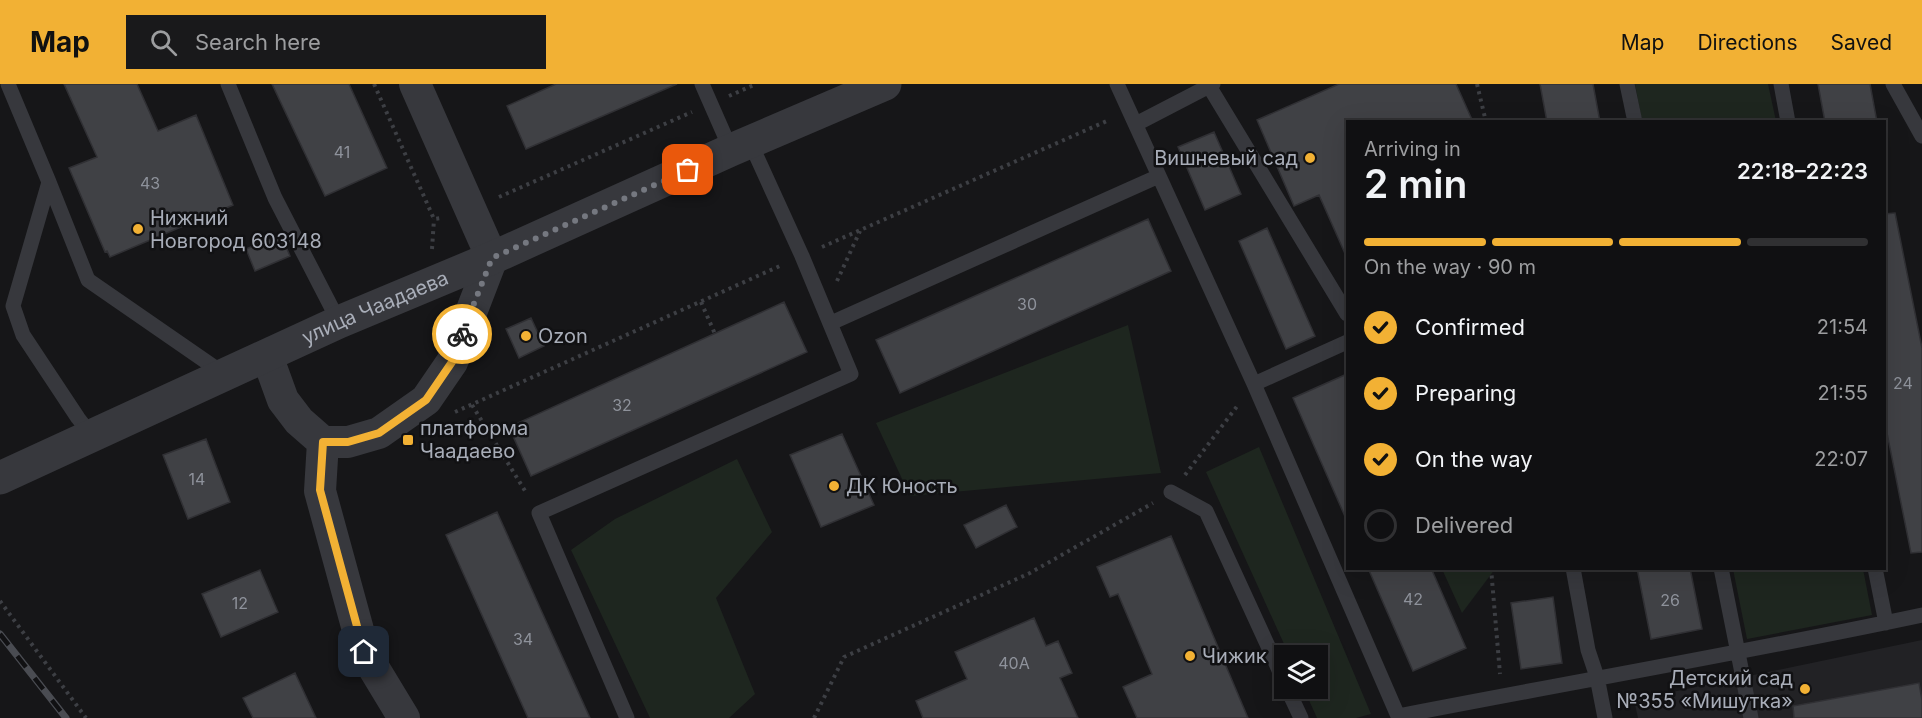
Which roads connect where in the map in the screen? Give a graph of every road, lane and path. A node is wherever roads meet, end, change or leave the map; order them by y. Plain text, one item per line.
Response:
1 (8, 84) edge
2 (228, 84) edge
3 (374, 84) edge
4 (415, 84) edge
5 (702, 84) edge
6 (756, 84) edge
7 (885, 84) edge
8 (1117, 84) edge
9 (1477, 84) edge
10 (1627, 84) edge
11 (1780, 84) edge
12 (1893, 84) edge
13 (1211, 85) edge
14 (711, 104) junction
15 (1486, 120) edge
16 (1635, 120) edge
17 (1788, 120) edge
18 (1136, 124) junction
19 (1922, 136) edge
20 (741, 146) junction
21 (1159, 176) junction
22 (49, 182) junction
23 (470, 209) junction
24 (860, 230) dead end
25 (492, 258) junction
26 (701, 302) dead end
27 (1346, 312) edge
28 (828, 316) junction
29 (339, 322) junction
30 (715, 334) dead end
31 (1346, 342) edge
32 (267, 356) junction
33 (224, 374) junction
34 (1254, 384) junction
35 (454, 413) dead end
36 (92, 436) junction
37 (323, 442) junction
38 (0, 478) edge
39 (1171, 492) junction
40 (539, 513) junction
41 (1491, 570) edge
42 (1573, 570) edge
43 (1721, 570) edge
44 (1875, 570) edge
45 (0, 601) edge
46 (1922, 615) edge
47 (1886, 623) junction
48 (1737, 653) junction
49 (1274, 659) edge
50 (1597, 677) junction
51 (1502, 695) junction
52 (1292, 699) edge
53 (1397, 717) edge
54 (86, 718) edge
55 (404, 718) edge
56 (627, 718) edge
57 (814, 718) edge
58 (1301, 718) edge
59 (1605, 718) edge
60 (1751, 718) edge

1 - 22 lane
2 - 29 lane
3 - 23 path
4 - 23 street
5 - 14 lane
6 - 14 path
7 - 20 street, улица Чаадаева
8 - 18 lane
9 - 15 path
10 - 16 lane
11 - 17 lane
12 - 19 lane
13 - 18 lane
13 - 27 lane
14 - 20 lane
14 - 23 path
18 - 21 lane
20 - 25 street, улица Чаадаева
20 - 28 lane
21 - 28 lane
21 - 34 lane
22 - 33 lane
22 - 36 lane
23 - 25 street
24 - 28 path
25 - 29 street, улица Чаадаева
25 - 37 street
26 - 30 path
28 - 40 lane
29 - 32 street, улица Чаадаева
31 - 34 lane
32 - 33 street, улица Чаадаева
32 - 37 street
33 - 36 street, улица Чаадаева
34 - 39 path
34 - 53 lane
35 - 40 path
36 - 38 street, улица Чаадаева
37 - 55 street
39 - 49 lane
39 - 57 path
40 - 56 lane
41 - 51 path
42 - 50 lane
43 - 48 lane
44 - 47 lane
45 - 54 path
46 - 47 lane
47 - 48 lane
48 - 50 lane
48 - 60 lane
50 - 51 lane
50 - 59 lane
51 - 53 lane
52 - 58 lane

